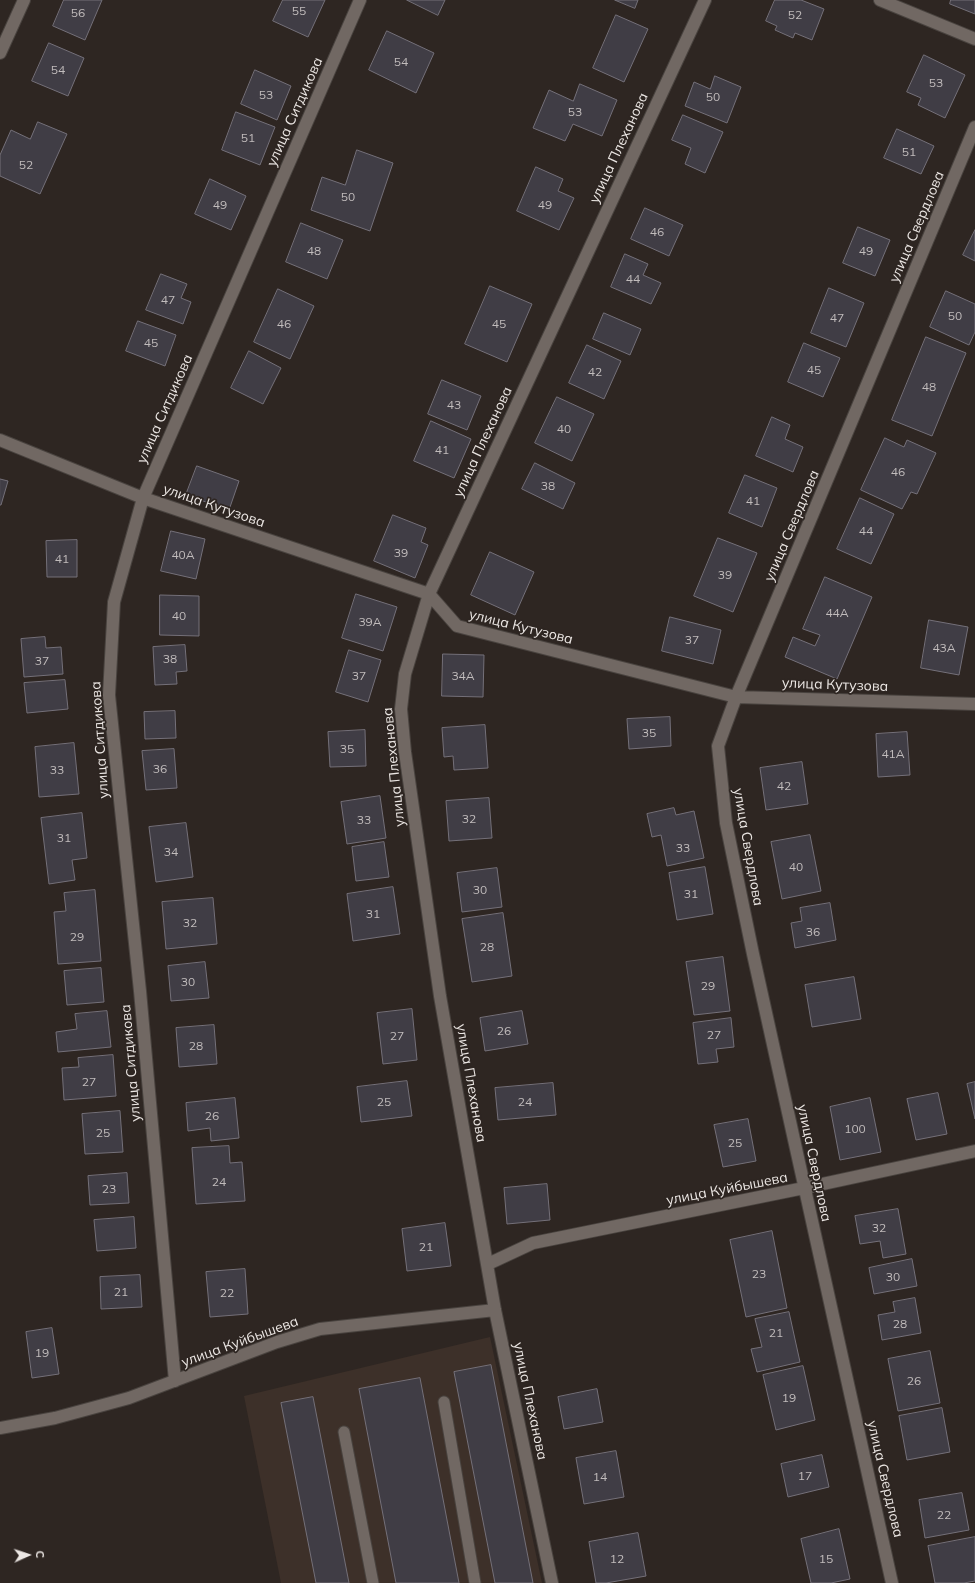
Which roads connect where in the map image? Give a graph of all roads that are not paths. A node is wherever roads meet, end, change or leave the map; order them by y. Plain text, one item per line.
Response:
1 (24, 0) edge
2 (360, 0) edge
3 (705, 0) edge
4 (880, 0) edge
5 (975, 39) edge
6 (0, 53) edge
7 (975, 127) edge
8 (0, 440) edge
9 (143, 498) junction
10 (429, 594) junction
11 (736, 697) junction
12 (975, 704) edge
13 (975, 1151) edge
14 (804, 1188) junction
15 (488, 1264) junction
16 (495, 1310) junction
17 (176, 1381) junction
18 (444, 1402) dead end
19 (0, 1428) edge
20 (344, 1432) dead end
21 (373, 1583) edge
22 (475, 1583) edge
23 (552, 1583) edge
24 (892, 1583) edge

1 - 6 street
2 - 9 street, улица Ситдикова
3 - 10 street, улица Плеханова
4 - 5 street
7 - 11 street, улица Свердлова
8 - 9 street, улица Кутузова
9 - 10 street, улица Кутузова
9 - 17 street, улица Ситдикова
10 - 11 street, улица Кутузова
10 - 15 street, улица Плеханова
11 - 12 street, улица Кутузова
11 - 14 street, улица Свердлова
13 - 14 street, улица Куйбышева
14 - 15 street, улица Куйбышева
14 - 24 street, улица Свердлова
15 - 16 street, улица Плеханова
16 - 17 street, улица Куйбышева
16 - 23 street, улица Плеханова
17 - 19 street, улица Куйбышева
18 - 22 lane
20 - 21 lane

